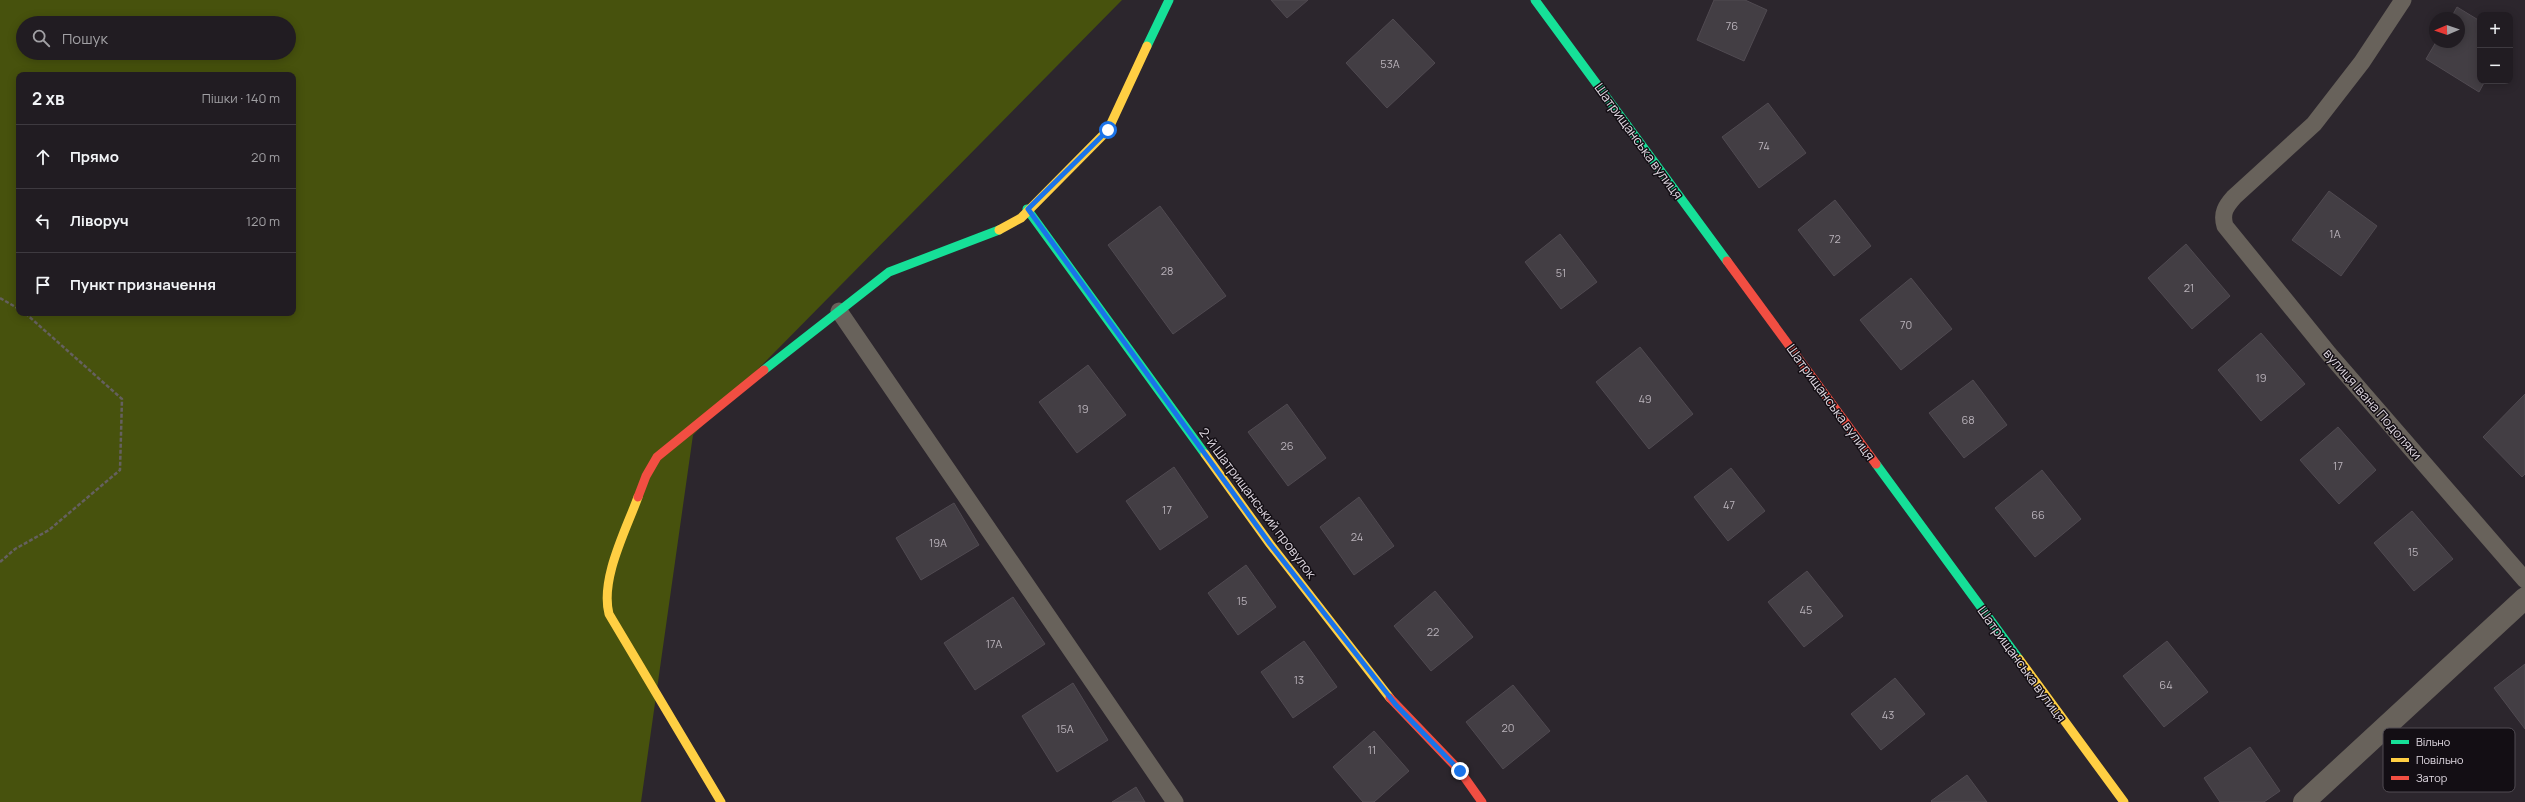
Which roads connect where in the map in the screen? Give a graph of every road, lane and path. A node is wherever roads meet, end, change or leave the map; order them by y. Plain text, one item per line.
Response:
1 (1169, 0) edge
2 (2403, 0) edge
3 (1537, 1) edge
4 (1028, 209) junction
5 (0, 298) edge
6 (16, 307) edge
7 (839, 311) junction
8 (28, 316) edge
9 (0, 562) edge
10 (2525, 580) edge
11 (2525, 598) edge
12 (2384, 728) edge
13 (2383, 729) edge
14 (720, 802) edge
15 (1175, 802) edge
16 (1482, 802) edge
17 (2124, 802) edge
18 (2304, 802) edge

1 - 4 street
2 - 10 lane, вулиця Івана Подоляки
3 - 17 street, Шатрищанська вулиця
4 - 7 street
4 - 16 street, 2-й Шатрищанський провулок
5 - 6 path
7 - 14 street
7 - 15 lane
8 - 9 path
11 - 12 street
13 - 18 street

